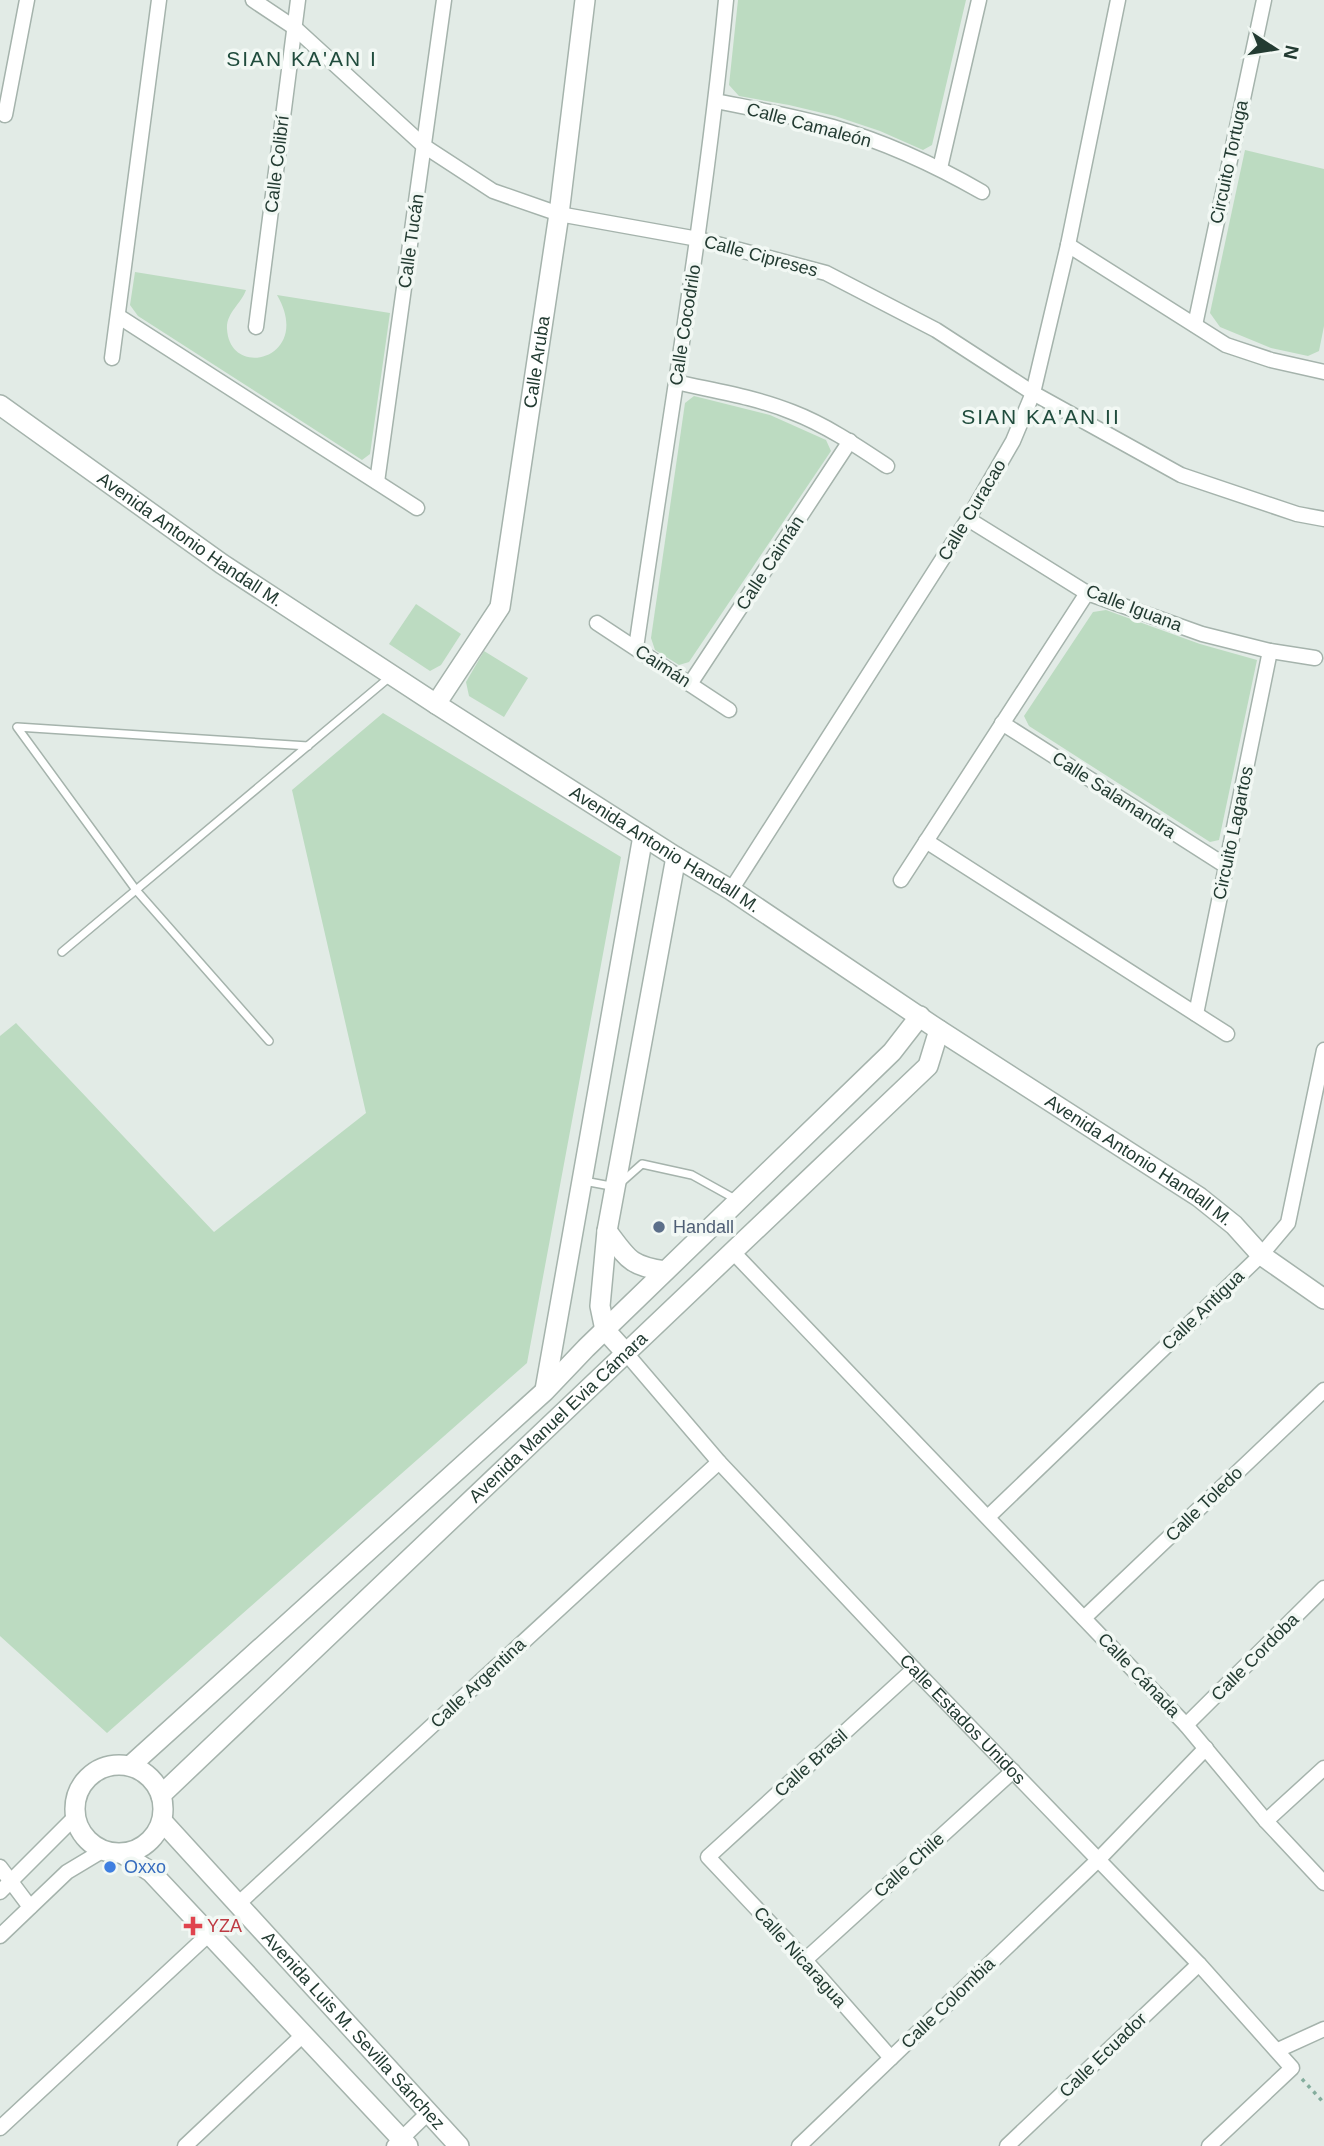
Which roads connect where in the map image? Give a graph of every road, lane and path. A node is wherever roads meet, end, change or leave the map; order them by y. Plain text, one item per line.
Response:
1 (27, 0) edge
2 (159, 0) edge
3 (253, 0) edge
4 (298, 0) edge
5 (444, 0) edge
6 (585, 0) edge
7 (726, 0) edge
8 (979, 0) edge
9 (1118, 0) edge
10 (1264, 0) edge
11 (295, 28) junction
12 (716, 102) junction
13 (5, 115) dead end
14 (424, 146) junction
15 (940, 168) junction
16 (982, 192) dead end
17 (559, 214) junction
18 (698, 239) junction
19 (1069, 245) junction
20 (118, 316) junction
21 (1195, 324) junction
22 (256, 327) dead end
23 (112, 358) dead end
24 (1324, 372) edge
25 (676, 383) junction
26 (1033, 393) junction
27 (0, 405) edge
28 (849, 441) junction
29 (887, 466) dead end
30 (377, 482) junction
31 (417, 508) dead end
32 (968, 519) junction
33 (1324, 519) edge
34 (1087, 593) junction
35 (597, 623) dead end
36 (636, 648) junction
37 (1270, 651) junction
38 (1315, 658) dead end
39 (392, 675) junction
40 (690, 684) junction
41 (436, 704) junction
42 (729, 710) dead end
43 (1002, 723) junction
44 (308, 746) junction
45 (643, 836) junction
46 (926, 841) junction
47 (676, 858) junction
48 (1226, 866) junction
49 (901, 880) dead end
50 (136, 890) junction
51 (731, 890) junction
52 (62, 953) dead end
53 (1196, 1014) junction
54 (920, 1016) junction
55 (939, 1030) junction
56 (1227, 1034) dead end
57 (269, 1041) dead end
58 (1324, 1050) edge
59 (582, 1181) junction
60 (615, 1187) junction
61 (738, 1201) junction
62 (607, 1231) junction
63 (732, 1251) junction
64 (1261, 1255) junction
65 (665, 1271) junction
66 (1324, 1299) edge
67 (606, 1330) junction
68 (625, 1352) junction
69 (1324, 1390) edge
70 (545, 1391) junction
71 (719, 1462) junction
72 (988, 1517) junction
73 (1324, 1588) edge
74 (1084, 1618) junction
75 (914, 1669) junction
76 (1186, 1725) junction
77 (1206, 1748) junction
78 (130, 1766) junction
79 (1324, 1768) edge
80 (1013, 1770) junction
81 (161, 1795) junction
82 (75, 1817) junction
83 (162, 1821) junction
84 (1266, 1821) junction
85 (102, 1851) junction
86 (123, 1854) junction
87 (708, 1857) joint
88 (1098, 1860) junction
89 (0, 1867) edge
90 (12, 1881) junction
91 (1324, 1883) edge
92 (0, 1892) edge
93 (238, 1904) junction
94 (30, 1907) junction
95 (209, 1934) junction
96 (0, 1936) edge
97 (804, 1960) junction
98 (1199, 1964) junction
99 (1324, 2029) edge
100 (303, 2035) junction
101 (1278, 2050) junction
102 (891, 2057) junction
103 (1292, 2068) junction
104 (1324, 2103) edge
105 (428, 2113) junction
106 (0, 2128) edge
107 (401, 2144) edge
108 (185, 2146) edge
109 (459, 2146) edge
110 (799, 2146) edge
111 (1007, 2146) edge
112 (1209, 2146) edge

1 - 13 street
2 - 20 street
3 - 11 street, Calle Cipreses
4 - 11 street, Calle Colibrí
5 - 14 street, Calle Tucán
6 - 17 street, Calle Aruba
7 - 12 street, Calle Cocodrilo
8 - 15 street
9 - 19 street, Calle Curacao
10 - 21 street, Circuito Tortuga
11 - 14 street, Calle Cipreses
11 - 22 street, Calle Colibrí
12 - 15 street, Calle Camaleón
12 - 18 street, Calle Cocodrilo
14 - 17 street, Calle Cipreses
14 - 30 street, Calle Tucán
15 - 16 street, Calle Camaleón
17 - 18 street, Calle Cipreses
17 - 41 street, Calle Aruba
18 - 25 street, Calle Cocodrilo
18 - 26 street, Calle Cipreses
19 - 21 street
19 - 26 street, Calle Curacao
20 - 23 street
20 - 30 street
21 - 24 street
25 - 28 street
25 - 36 street, Calle Cocodrilo
26 - 32 street, Calle Curacao
26 - 33 street, Calle Cipreses
27 - 39 street, Avenida Antonio Handall M.
28 - 29 street
28 - 40 street, Calle Caimán
30 - 31 street
32 - 34 street, Calle Iguana
32 - 51 street, Calle Curacao
34 - 37 street, Calle Iguana
34 - 43 street
35 - 36 street, Caimán
36 - 40 street, Caimán
37 - 38 street, Calle Iguana
37 - 48 street, Circuito Lagartos
39 - 41 street, Avenida Antonio Handall M.
39 - 44 lane
40 - 42 street, Caimán
41 - 45 street, Avenida Antonio Handall M.
43 - 46 street
43 - 48 street, Calle Salamandra
44 - 50 lane
44 - 50 lane
45 - 47 street, Avenida Antonio Handall M.
45 - 59 street, Avenida Manuel Evia Cámara
46 - 49 street
46 - 53 street
47 - 51 street, Avenida Antonio Handall M.
47 - 60 street, Avenida Manuel Evia Cámara
48 - 53 street, Circuito Lagartos
50 - 52 lane
50 - 57 lane
51 - 54 street, Avenida Antonio Handall M.
53 - 56 street
54 - 55 street, Avenida Antonio Handall M.
54 - 61 street, Avenida Manuel Evia Cámara
55 - 63 street, Avenida Manuel Evia Cámara
55 - 64 street, Avenida Antonio Handall M.
58 - 64 street, Calle Antigua
59 - 60 lane
59 - 70 street, Avenida Manuel Evia Cámara
60 - 61 lane
60 - 62 street, Avenida Manuel Evia Cámara
61 - 65 street, Avenida Manuel Evia Cámara
62 - 65 street
62 - 67 street, Avenida Manuel Evia Cámara
63 - 68 street, Avenida Manuel Evia Cámara
63 - 72 street, Calle Cánada
64 - 66 street, Avenida Antonio Handall M.
64 - 72 street, Calle Antigua
65 - 67 street, Avenida Manuel Evia Cámara
67 - 68 street, Calle Estados Unidos
67 - 70 street, Avenida Manuel Evia Cámara
68 - 71 street, Calle Estados Unidos
68 - 81 street, Avenida Manuel Evia Cámara
69 - 74 street, Calle Toledo
70 - 78 street, Avenida Manuel Evia Cámara
71 - 75 street, Calle Estados Unidos
71 - 93 street, Calle Argentina
72 - 74 street, Calle Cánada
73 - 76 street, Calle Cordoba
74 - 76 street, Calle Cánada
75 - 80 street, Calle Estados Unidos
75 - 87 street, Calle Brasil
76 - 77 street, Calle Cánada
77 - 84 street, Calle Cánada
77 - 88 street, Calle Colombia
78 - 81 street
78 - 82 street
79 - 84 street
80 - 88 street, Calle Estados Unidos
80 - 97 street, Calle Chile
81 - 83 street
82 - 85 street
82 - 90 street
83 - 86 street
83 - 93 street, Avenida Luis M. Sevilla Sánchez
84 - 91 street, Calle Cánada
85 - 86 street
85 - 94 street
86 - 95 street, Avenida Luis M. Sevilla Sánchez
87 - 97 street, Calle Nicaragua
88 - 98 street, Calle Estados Unidos
88 - 102 street, Calle Colombia
89 - 90 street
90 - 92 street
90 - 94 street
93 - 105 street, Avenida Luis M. Sevilla Sánchez
94 - 96 street
95 - 100 street, Avenida Luis M. Sevilla Sánchez
95 - 106 street
97 - 102 street, Calle Nicaragua
98 - 101 street, Calle Estados Unidos
98 - 111 street, Calle Ecuador
99 - 101 street
100 - 107 street, Avenida Luis M. Sevilla Sánchez
100 - 108 street
101 - 103 street, Calle Estados Unidos
102 - 110 street, Calle Colombia
103 - 104 path
103 - 112 street
105 - 107 street
105 - 109 street, Avenida Luis M. Sevilla Sánchez

